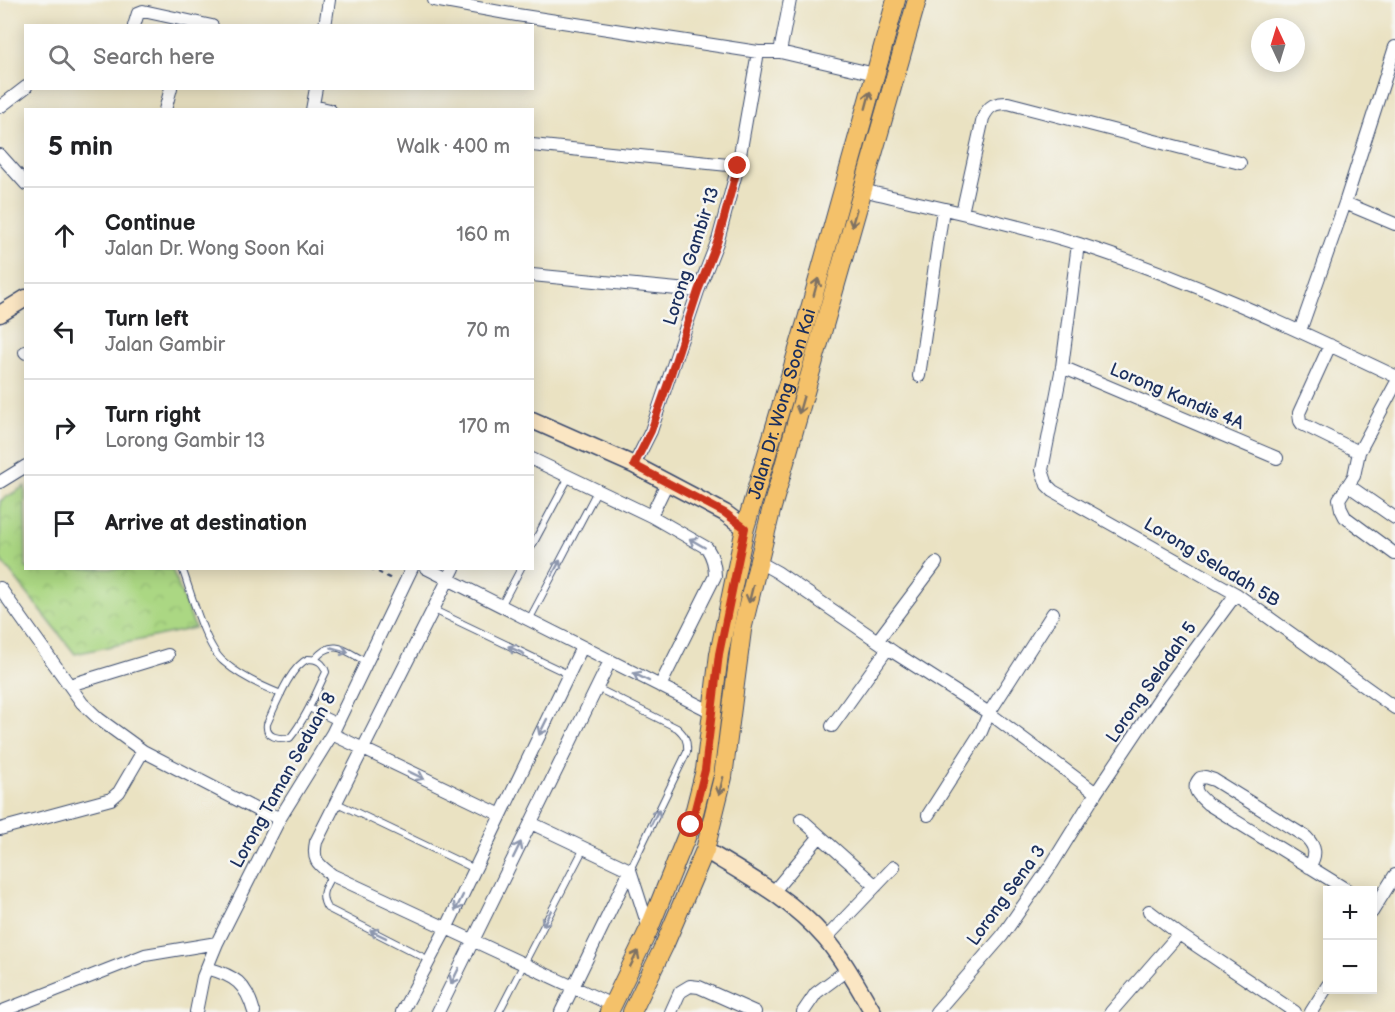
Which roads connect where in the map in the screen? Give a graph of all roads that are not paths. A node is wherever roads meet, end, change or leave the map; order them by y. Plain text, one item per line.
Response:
1 (329, 0) edge
2 (434, 0) edge
3 (790, 0) edge
4 (896, 0) edge
5 (917, 0) edge
6 (135, 24) edge
7 (203, 24) edge
8 (325, 24) edge
9 (758, 52) junction
10 (780, 52) junction
11 (1394, 54) edge
12 (875, 74) junction
13 (24, 89) edge
14 (170, 90) edge
15 (316, 90) edge
16 (0, 107) edge
17 (166, 108) edge
18 (313, 108) edge
19 (534, 145) edge
20 (0, 155) edge
21 (1240, 163) dead end
22 (738, 166) junction
23 (24, 182) edge
24 (862, 190) junction
25 (1345, 203) junction
26 (943, 209) junction
27 (962, 213) junction
28 (1395, 224) edge
29 (1078, 244) junction
30 (534, 275) edge
31 (698, 291) junction
32 (24, 299) edge
33 (0, 314) edge
34 (1300, 331) junction
35 (1330, 345) junction
36 (1062, 367) junction
37 (919, 376) dead end
38 (1395, 376) edge
39 (1395, 386) edge
40 (534, 421) edge
41 (1359, 452) junction
42 (1277, 458) dead end
43 (637, 459) junction
44 (534, 460) edge
45 (24, 467) edge
46 (569, 477) junction
47 (0, 482) edge
48 (667, 483) junction
49 (1349, 486) junction
50 (597, 491) junction
51 (651, 516) junction
52 (1395, 518) edge
53 (745, 528) junction
54 (534, 542) edge
55 (1395, 554) edge
56 (759, 562) junction
57 (936, 563) dead end
58 (183, 570) edge
59 (411, 570) edge
60 (435, 570) edge
61 (520, 570) edge
62 (452, 574) edge
63 (0, 588) edge
64 (1236, 594) junction
65 (501, 606) junction
66 (434, 610) junction
67 (1053, 613) dead end
68 (528, 620) junction
69 (883, 644) junction
70 (582, 647) junction
71 (168, 655) dead end
72 (315, 659) junction
73 (610, 661) junction
74 (367, 662) junction
75 (569, 675) junction
76 (70, 686) junction
77 (660, 686) junction
78 (597, 687) junction
79 (281, 694) junction
80 (309, 708) junction
81 (1395, 708) edge
82 (712, 712) junction
83 (989, 713) junction
84 (338, 722) junction
85 (832, 726) dead end
86 (332, 734) junction
87 (364, 749) junction
88 (143, 751) junction
89 (1096, 793) junction
90 (337, 803) junction
91 (501, 815) junction
92 (928, 815) dead end
93 (280, 818) junction
94 (801, 819) dead end
95 (531, 823) junction
96 (0, 829) edge
97 (820, 836) junction
98 (584, 848) junction
99 (705, 850) junction
100 (894, 867) dead end
101 (1309, 867) junction
102 (475, 869) junction
103 (630, 870) junction
104 (332, 875) junction
105 (1395, 875) edge
106 (876, 886) junction
107 (1339, 886) edge
108 (774, 891) junction
109 (1377, 904) edge
110 (1149, 911) dead end
111 (446, 929) junction
112 (649, 929) junction
113 (1179, 934) junction
114 (825, 939) junction
115 (473, 940) junction
116 (217, 943) junction
117 (430, 960) junction
118 (523, 964) junction
119 (207, 968) junction
120 (847, 970) junction
121 (573, 987) junction
122 (1323, 993) edge
123 (610, 1009) edge
124 (740, 1009) edge
125 (0, 1012) edge
126 (196, 1012) edge
127 (254, 1012) edge
128 (402, 1012) edge
129 (438, 1012) edge
130 (498, 1012) edge
131 (561, 1012) edge
132 (632, 1012) edge
133 (671, 1012) edge
134 (755, 1012) edge
135 (802, 1012) edge
136 (873, 1012) edge
137 (936, 1012) edge
138 (1112, 1012) edge
139 (1295, 1012) edge
140 (1311, 1012) edge

1 - 8 street
2 - 9 street
3 - 10 street
4 - 12 main road, Jalan Dr. Wong Soon Kai
5 - 24 main road, Jalan Dr. Wong Soon Kai
6 - 7 street
9 - 10 street
9 - 22 street, Lorong Gambir 13
10 - 12 street
11 - 25 street
53 -> 12 main road, Jalan Dr. Wong Soon Kai
13 - 16 street
14 - 17 street
15 - 18 street
19 - 22 street
20 - 23 street
21 - 27 street
22 - 31 street, Lorong Gambir 13
24 - 26 street
24 -> 56 main road, Jalan Dr. Wong Soon Kai
25 - 28 street
25 - 34 street
26 - 27 street
26 - 37 street
27 - 29 street
29 - 34 street
29 - 36 street
30 - 31 street
31 - 43 street, Lorong Gambir 13
32 - 33 street
34 - 35 street
35 - 38 street
35 - 41 street
36 - 42 street, Lorong Kandis 4A
36 - 64 street, Lorong Seladah 5B
39 - 41 street
40 - 43 street
41 - 49 street
43 - 48 street
44 - 46 street
45 - 47 street
46 - 50 street
46 - 54 lane
48 - 51 street
48 - 53 street
49 - 52 street
49 - 55 street
50 - 51 street
68 -> 50 lane
77 -> 51 street
53 - 82 main road, Jalan Dr. Wong Soon Kai
56 - 69 street
56 -> 99 main road, Jalan Dr. Wong Soon Kai
57 - 69 street
58 - 79 lane
59 - 74 street, Lorong Taman Seduan 8
60 - 62 street
61 - 65 lane
62 - 65 street
62 - 66 street
63 - 76 street
64 - 81 street, Lorong Seladah 5B
64 - 89 street, Lorong Seladah 5
65 - 68 street
75 -> 66 lane
66 - 87 street
67 - 83 street
68 - 70 street
69 - 83 street
69 - 85 street
70 - 73 street
70 - 75 street
71 - 76 street
72 -> 74 lane
72 - 79 lane
72 - 80 lane
77 -> 73 street
73 - 78 street
74 - 84 street, Lorong Taman Seduan 8
75 -> 91 street
76 - 88 street
77 - 82 street
78 - 95 street
103 -> 78 lane
79 - 80 lane
80 - 84 lane
82 - 112 main road, Jalan Dr. Wong Soon Kai
83 - 89 street
83 - 92 street
84 - 86 street, Lorong Taman Seduan 8
86 - 87 street
86 - 93 street, Lorong Taman Seduan 8
87 - 90 street
87 -> 91 street
88 - 93 street
88 - 96 street
89 - 137 street, Lorong Sena 3
90 - 102 lane
90 - 104 street
91 - 102 street
93 - 116 street, Lorong Taman Seduan 8
94 - 97 street
95 - 98 street
115 -> 95 street
97 - 106 street
97 - 108 street
98 - 103 street
98 -> 118 lane
99 - 108 street
99 - 132 main road, Jalan Dr. Wong Soon Kai
100 - 106 street
101 - 101 street
101 - 107 street
102 -> 111 street
103 - 112 street
103 - 121 street
104 - 111 street
117 -> 104 lane
105 - 109 street
106 - 114 street
108 - 114 street
110 - 113 street
111 - 115 street
111 - 117 street
123 -> 112 main road, Jalan Dr. Wong Soon Kai
113 - 138 street
113 - 139 street
114 - 120 street
115 - 118 street
115 -> 129 street
116 - 119 street, Lorong Taman Seduan 8
116 - 125 street
117 - 128 street
118 - 121 street
118 - 130 lane
119 - 126 street, Lorong Taman Seduan 8
119 - 127 street
120 - 135 street
120 - 136 street
121 - 123 street
121 - 131 street
122 - 140 street
124 - 133 street
124 - 134 street

